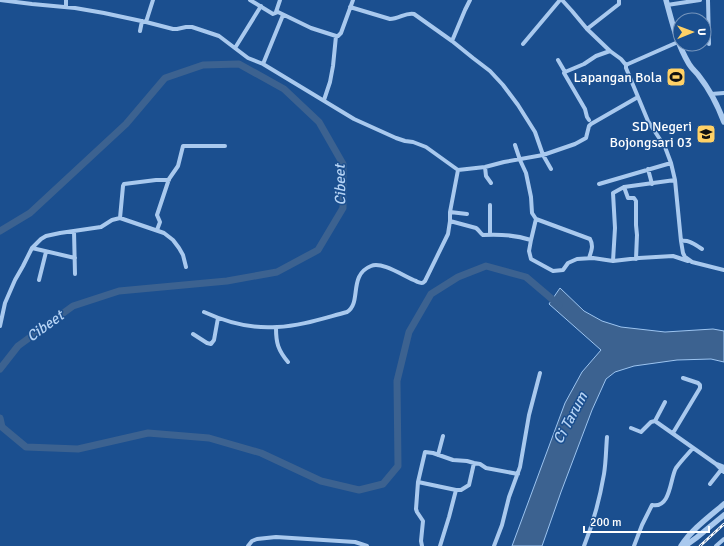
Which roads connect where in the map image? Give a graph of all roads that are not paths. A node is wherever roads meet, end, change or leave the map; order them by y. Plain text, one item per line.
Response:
1 (0, 0) edge
2 (66, 0) edge
3 (153, 0) edge
4 (250, 0) edge
5 (280, 0) edge
6 (353, 0) edge
7 (470, 0) edge
8 (561, 0) edge
9 (619, 0) edge
10 (700, 0) edge
11 (708, 0) edge
12 (33, 2) edge
13 (667, 2) edge
14 (261, 6) junction
15 (66, 7) junction
16 (350, 7) junction
17 (276, 12) junction
18 (708, 12) edge
19 (283, 15) junction
20 (144, 21) junction
21 (672, 24) edge
22 (587, 29) junction
23 (140, 31) dead end
24 (336, 36) junction
25 (452, 41) junction
26 (523, 44) dead end
27 (672, 45) edge
28 (235, 48) junction
29 (610, 51) junction
30 (683, 52) edge
31 (558, 60) dead end
32 (263, 64) junction
33 (626, 65) junction
34 (565, 72) junction
35 (724, 93) edge
36 (711, 94) junction
37 (638, 97) junction
38 (324, 100) junction
39 (722, 113) edge
40 (589, 120) dead end
41 (724, 122) edge
42 (515, 145) dead end
43 (225, 146) dead end
44 (543, 155) junction
45 (520, 160) junction
46 (671, 163) junction
47 (485, 167) junction
48 (551, 169) dead end
49 (648, 169) junction
50 (458, 170) junction
51 (168, 180) junction
52 (675, 180) junction
53 (491, 183) dead end
54 (599, 184) dead end
55 (652, 184) junction
56 (624, 187) junction
57 (490, 205) dead end
58 (450, 212) junction
59 (467, 214) dead end
60 (120, 218) junction
61 (536, 219) junction
62 (450, 221) junction
63 (157, 230) junction
64 (74, 231) junction
65 (490, 235) junction
66 (530, 240) junction
67 (681, 241) junction
68 (32, 248) junction
69 (702, 249) dead end
70 (46, 252) junction
71 (75, 258) junction
72 (589, 258) junction
73 (636, 259) junction
74 (613, 261) junction
75 (692, 262) junction
76 (186, 267) dead end
77 (724, 270) edge
78 (75, 274) dead end
79 (39, 280) dead end
80 (204, 312) dead end
81 (218, 318) junction
82 (0, 326) edge
83 (276, 328) junction
84 (193, 334) dead end
85 (288, 362) dead end
86 (540, 373) dead end
87 (683, 378) dead end
88 (665, 402) dead end
89 (656, 421) junction
90 (631, 428) dead end
91 (673, 433) junction
92 (443, 436) dead end
93 (607, 437) dead end
94 (692, 448) junction
95 (438, 455) junction
96 (474, 464) junction
97 (723, 470) edge
98 (518, 474) junction
99 (418, 482) junction
100 (710, 484) dead end
101 (456, 490) junction
102 (724, 504) edge
103 (724, 515) edge
104 (724, 539) edge
105 (248, 546) edge
106 (367, 546) edge
107 (422, 546) edge
108 (440, 546) edge
109 (494, 546) edge
110 (584, 546) edge
111 (634, 546) edge
112 (681, 546) edge
113 (685, 546) edge
114 (716, 546) edge

1 - 12 street
2 - 15 street
3 - 20 street
4 - 14 street
5 - 17 street
6 - 16 street
7 - 25 street
8 - 22 street
8 - 26 street
9 - 22 street
10 - 13 street
11 - 18 street
12 - 15 street
13 - 21 street
14 - 17 street
14 - 28 street
15 - 20 street
16 - 24 street
16 - 25 street
17 - 19 street
19 - 24 street
19 - 32 street
20 - 23 street
20 - 28 street
22 - 29 street
24 - 38 street
25 - 44 street
27 - 33 street
28 - 32 street
29 - 33 street
29 - 34 street
30 - 36 street
31 - 34 street
32 - 38 street
33 - 37 street
34 - 40 street
35 - 36 street
36 - 39 street
37 - 44 street
37 - 46 street
38 - 50 street
39 - 41 street
42 - 45 street
43 - 51 street
44 - 45 street
44 - 48 street
45 - 47 street
45 - 61 street
46 - 49 street
46 - 52 street
47 - 50 street
47 - 53 street
49 - 54 street
49 - 55 street
50 - 58 street
51 - 60 street
51 - 63 street
52 - 55 street
52 - 67 street
55 - 56 street
56 - 73 street
56 - 74 street
57 - 65 street
58 - 59 street
58 - 62 street
60 - 63 street
60 - 64 street
61 - 66 street
61 - 72 street
62 - 65 street
62 - 83 street
63 - 76 street
64 - 68 street
64 - 71 street
65 - 66 street
66 - 72 street
67 - 69 street
67 - 75 street
68 - 70 street
68 - 82 street
70 - 71 street
70 - 79 street
71 - 78 street
72 - 74 street
73 - 74 street
73 - 75 street
75 - 77 street
80 - 81 street
81 - 83 street
81 - 84 street
83 - 85 street
86 - 98 street
87 - 91 street
88 - 89 street
89 - 90 street
89 - 91 street
91 - 94 street
92 - 95 street
93 - 110 street
94 - 97 street
94 - 111 street
95 - 96 street
95 - 99 street
96 - 98 street
96 - 101 street
97 - 100 street
98 - 109 street
99 - 101 street
99 - 107 street
101 - 108 street
102 - 112 street
103 - 113 street
104 - 114 street
105 - 106 street

